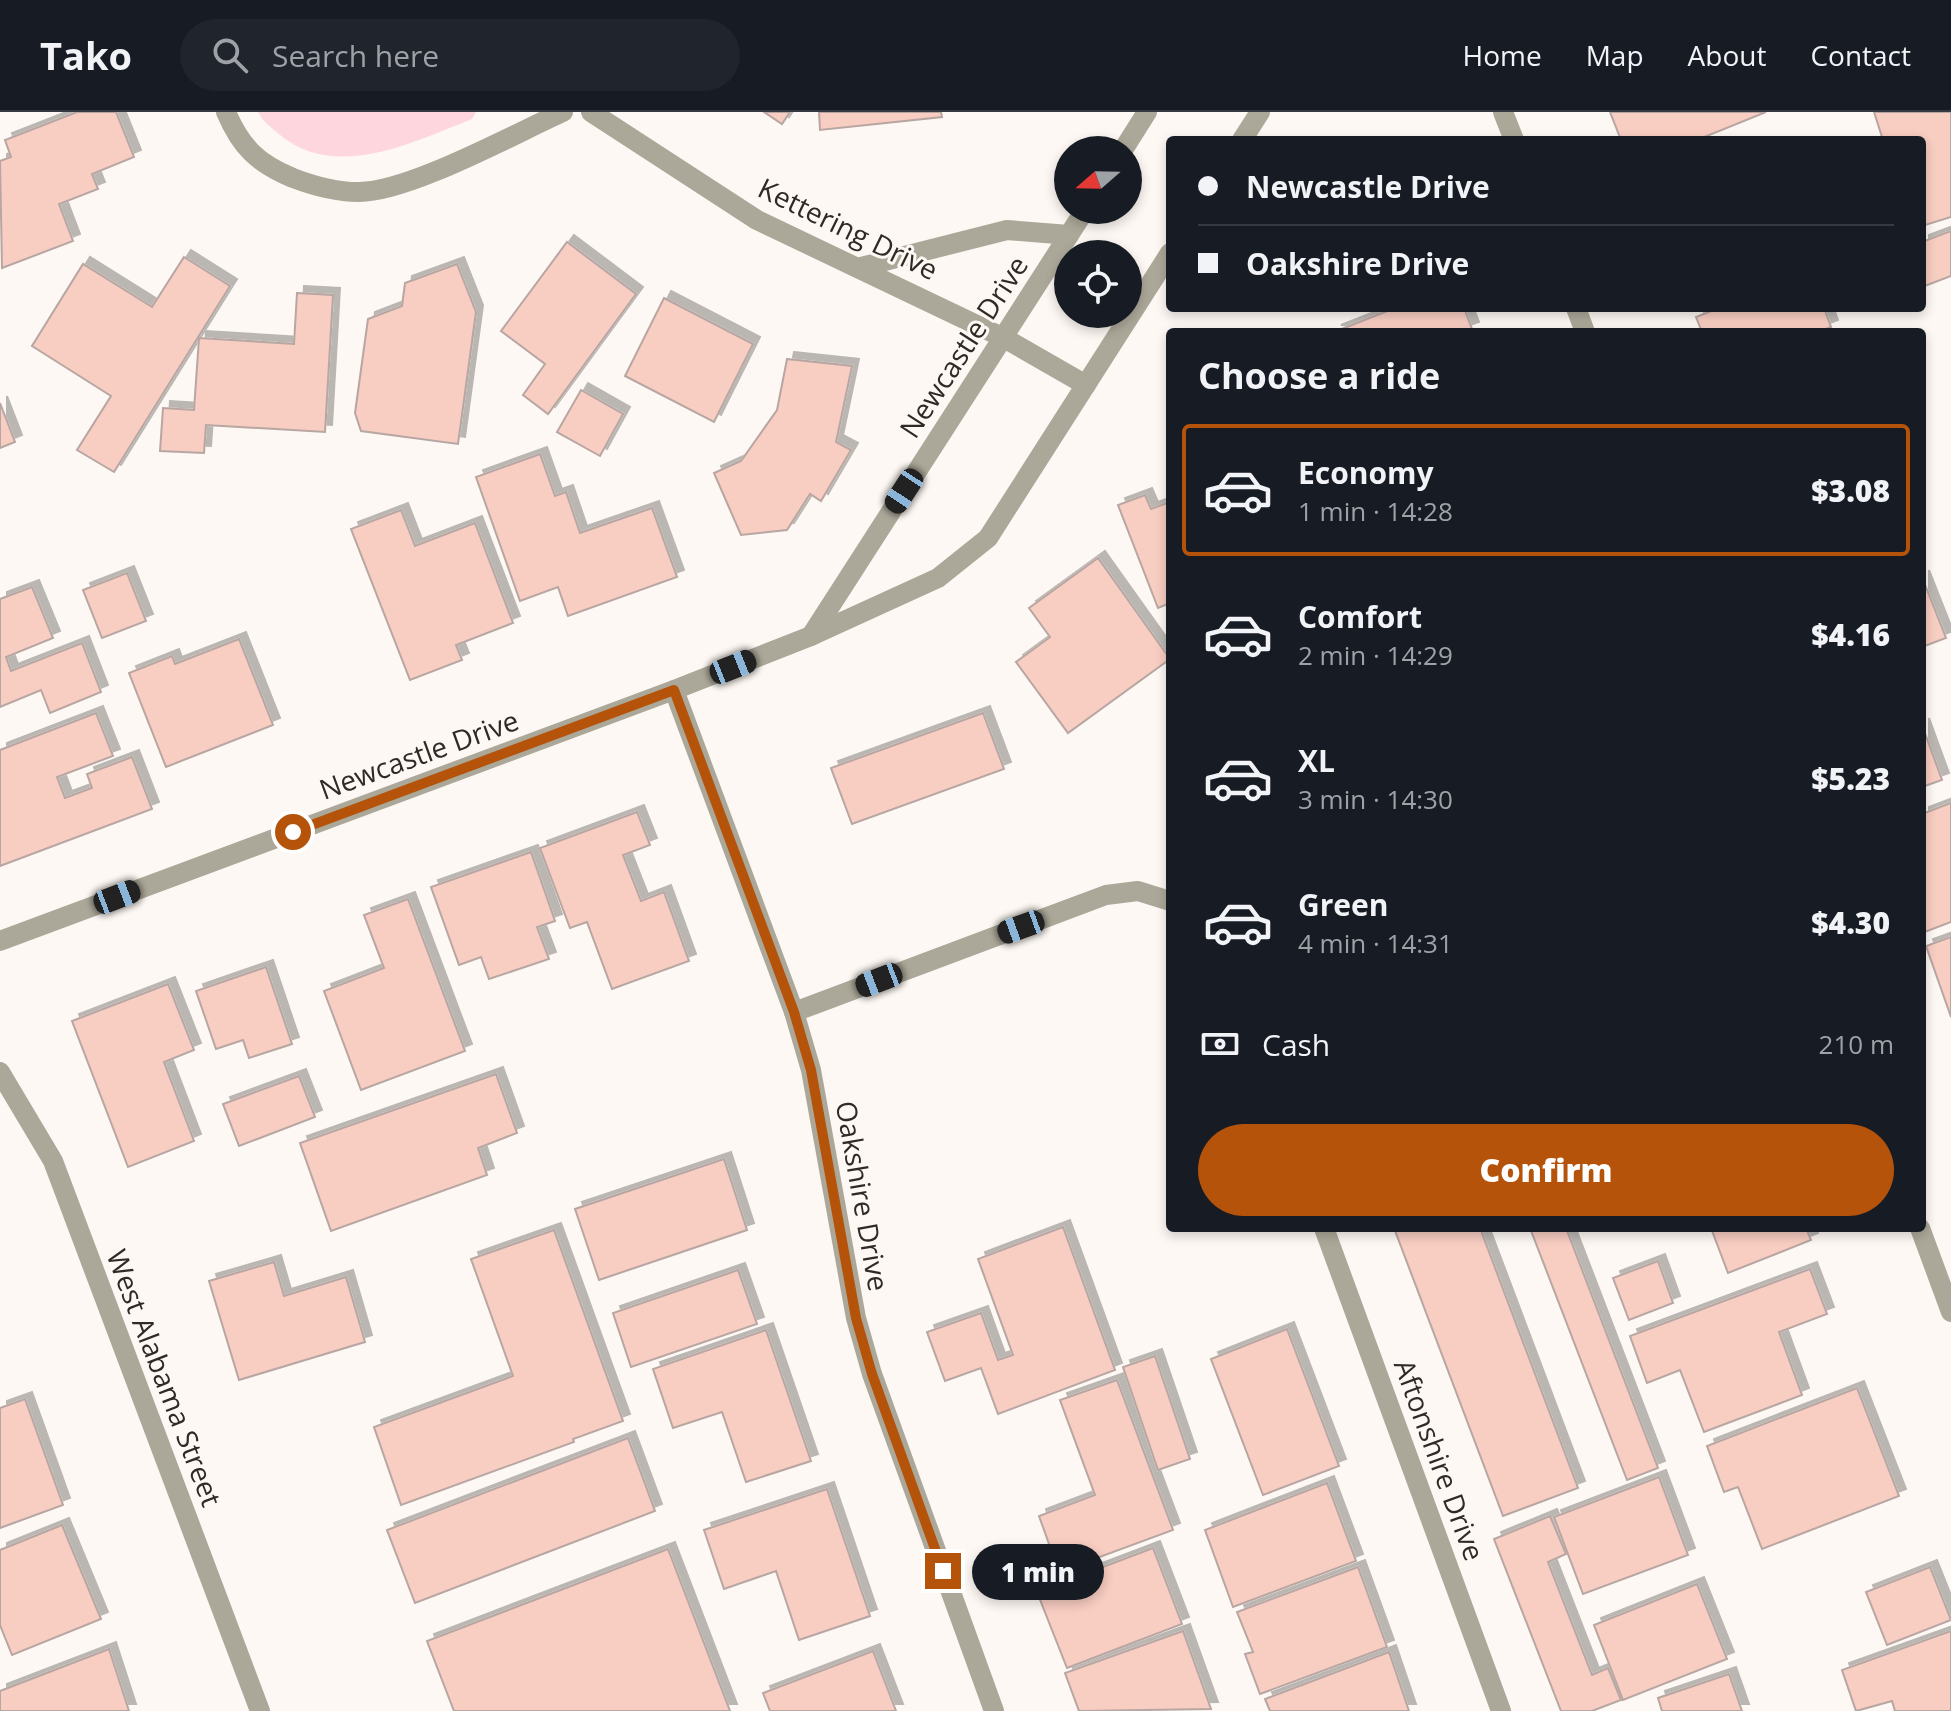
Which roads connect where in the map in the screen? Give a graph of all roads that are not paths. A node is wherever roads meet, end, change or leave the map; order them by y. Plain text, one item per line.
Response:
1 (226, 112) edge
2 (563, 112) edge
3 (591, 112) edge
4 (1147, 112) edge
5 (1260, 112) edge
6 (1503, 112) edge
7 (1132, 136) edge
8 (1245, 136) edge
9 (1512, 136) edge
10 (1076, 224) edge
11 (1069, 235) junction
12 (1166, 259) edge
13 (861, 267) junction
14 (1004, 338) junction
15 (1086, 385) junction
16 (811, 636) junction
17 (674, 690) junction
18 (1166, 900) edge
19 (0, 941) edge
20 (794, 1012) junction
21 (0, 1072) edge
22 (1325, 1232) edge
23 (1921, 1232) edge
24 (1951, 1312) edge
25 (260, 1711) edge
26 (994, 1711) edge
27 (1501, 1711) edge

1 - 2 street
3 - 13 street, Kettering Drive
4 - 7 street
5 - 8 street
6 - 9 street
10 - 11 street, Newcastle Drive
11 - 13 street
11 - 14 street, Newcastle Drive
12 - 15 street, Newcastle Drive
13 - 14 street, Kettering Drive
14 - 15 street, Kettering Drive
14 - 16 street, Newcastle Drive
15 - 16 street, Newcastle Drive
16 - 17 street, Newcastle Drive
17 - 19 street, Newcastle Drive
17 - 20 street, Oakshire Drive
18 - 20 street
20 - 26 street, Oakshire Drive
21 - 25 street, West Alabama Street
22 - 27 street, Aftonshire Drive
23 - 24 street

